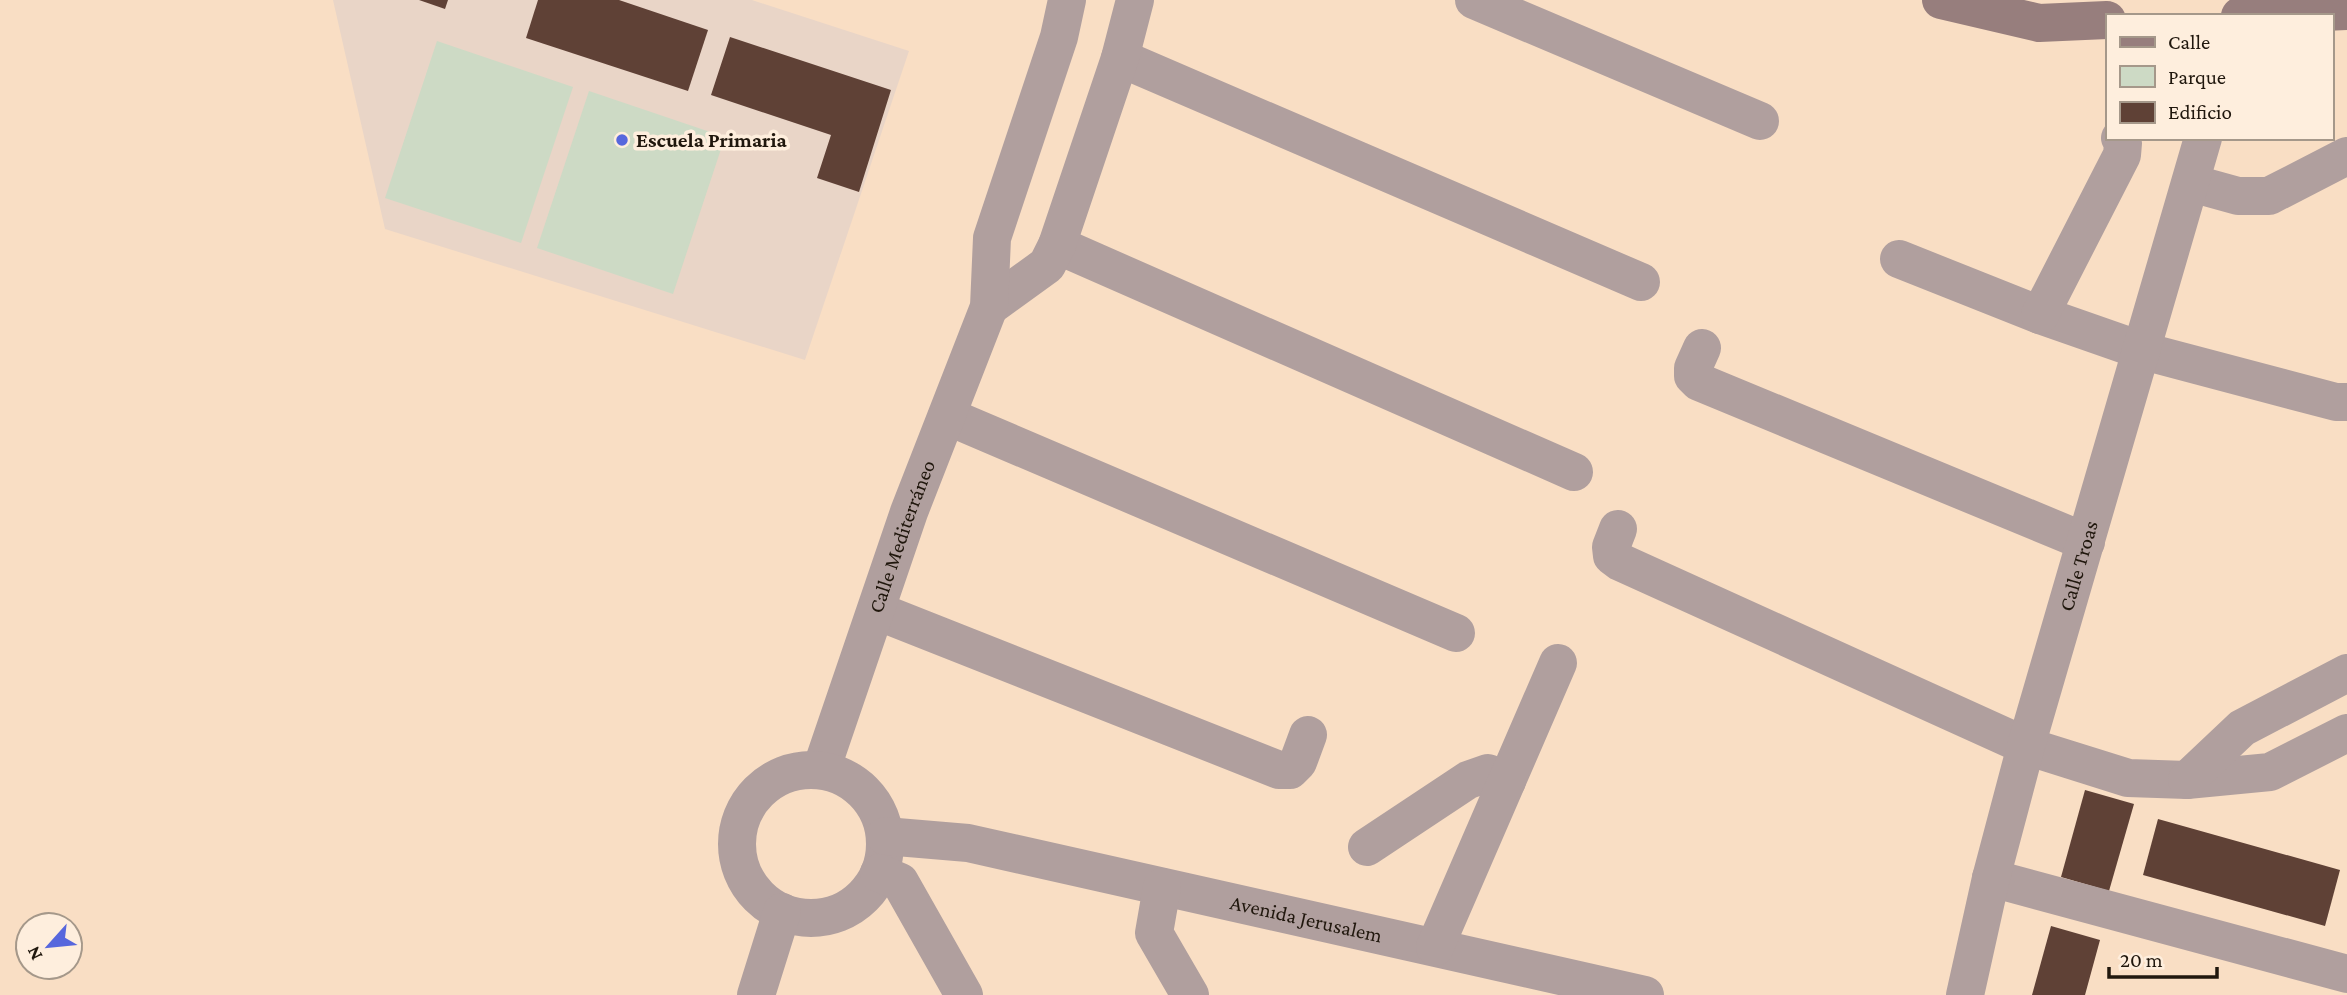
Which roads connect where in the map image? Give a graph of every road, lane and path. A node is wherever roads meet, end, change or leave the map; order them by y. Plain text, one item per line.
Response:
1 (1067, 0) edge
2 (1135, 0) edge
3 (1474, 0) edge
4 (1941, 0) edge
5 (2347, 11) edge
6 (2283, 14) edge
7 (2106, 20) edge
8 (1121, 58) junction
9 (1760, 121) dead end
10 (2118, 140) edge
11 (2202, 140) edge
12 (2347, 156) edge
13 (2191, 183) junction
14 (1056, 246) junction
15 (1899, 259) dead end
16 (1641, 282) dead end
17 (989, 307) junction
18 (2040, 315) junction
19 (1702, 348) dead end
20 (2143, 351) junction
21 (2347, 402) edge
22 (947, 416) junction
23 (1574, 472) dead end
24 (1618, 529) dead end
25 (2086, 542) junction
26 (877, 611) junction
27 (1456, 633) dead end
28 (1558, 663) dead end
29 (2347, 673) edge
30 (2347, 733) edge
31 (1308, 735) dead end
32 (2026, 746) junction
33 (821, 770) junction
34 (2187, 780) junction
35 (1507, 781) junction
36 (885, 835) junction
37 (1367, 847) dead end
38 (879, 873) junction
39 (1991, 878) junction
40 (1162, 887) junction
41 (782, 912) junction
42 (1435, 947) junction
43 (2347, 974) edge
44 (756, 995) edge
45 (964, 995) edge
46 (1190, 995) edge
47 (1645, 995) edge
48 (1965, 995) edge

1 - 17 street, Calle Mediterráneo
2 - 8 street
3 - 9 street
4 - 7 street
5 - 6 street
8 - 14 street
8 - 16 street
10 - 18 street
11 - 13 street, Calle Troas
12 - 13 street
13 - 20 street, Calle Troas
14 - 17 street
14 - 23 street
15 - 18 street
17 - 22 street, Calle Mediterráneo
18 - 20 street
19 - 25 street
20 - 21 street
20 - 25 street, Calle Troas
22 - 26 street, Calle Mediterráneo
22 - 27 street
24 - 32 street
25 - 32 street, Calle Troas
26 - 31 street
26 - 33 street, Calle Mediterráneo
28 - 35 street
29 - 34 street
30 - 34 street
32 - 34 street
32 - 39 street, Calle Troas
33 - 36 street
33 - 41 street
35 - 37 street
35 - 42 street
36 - 38 street
36 - 40 street, Avenida Jerusalem
38 - 41 street
38 - 45 street
39 - 43 street
39 - 48 street, Calle Troas
40 - 42 street, Avenida Jerusalem
40 - 46 street
41 - 44 street
42 - 47 street, Avenida Jerusalem

